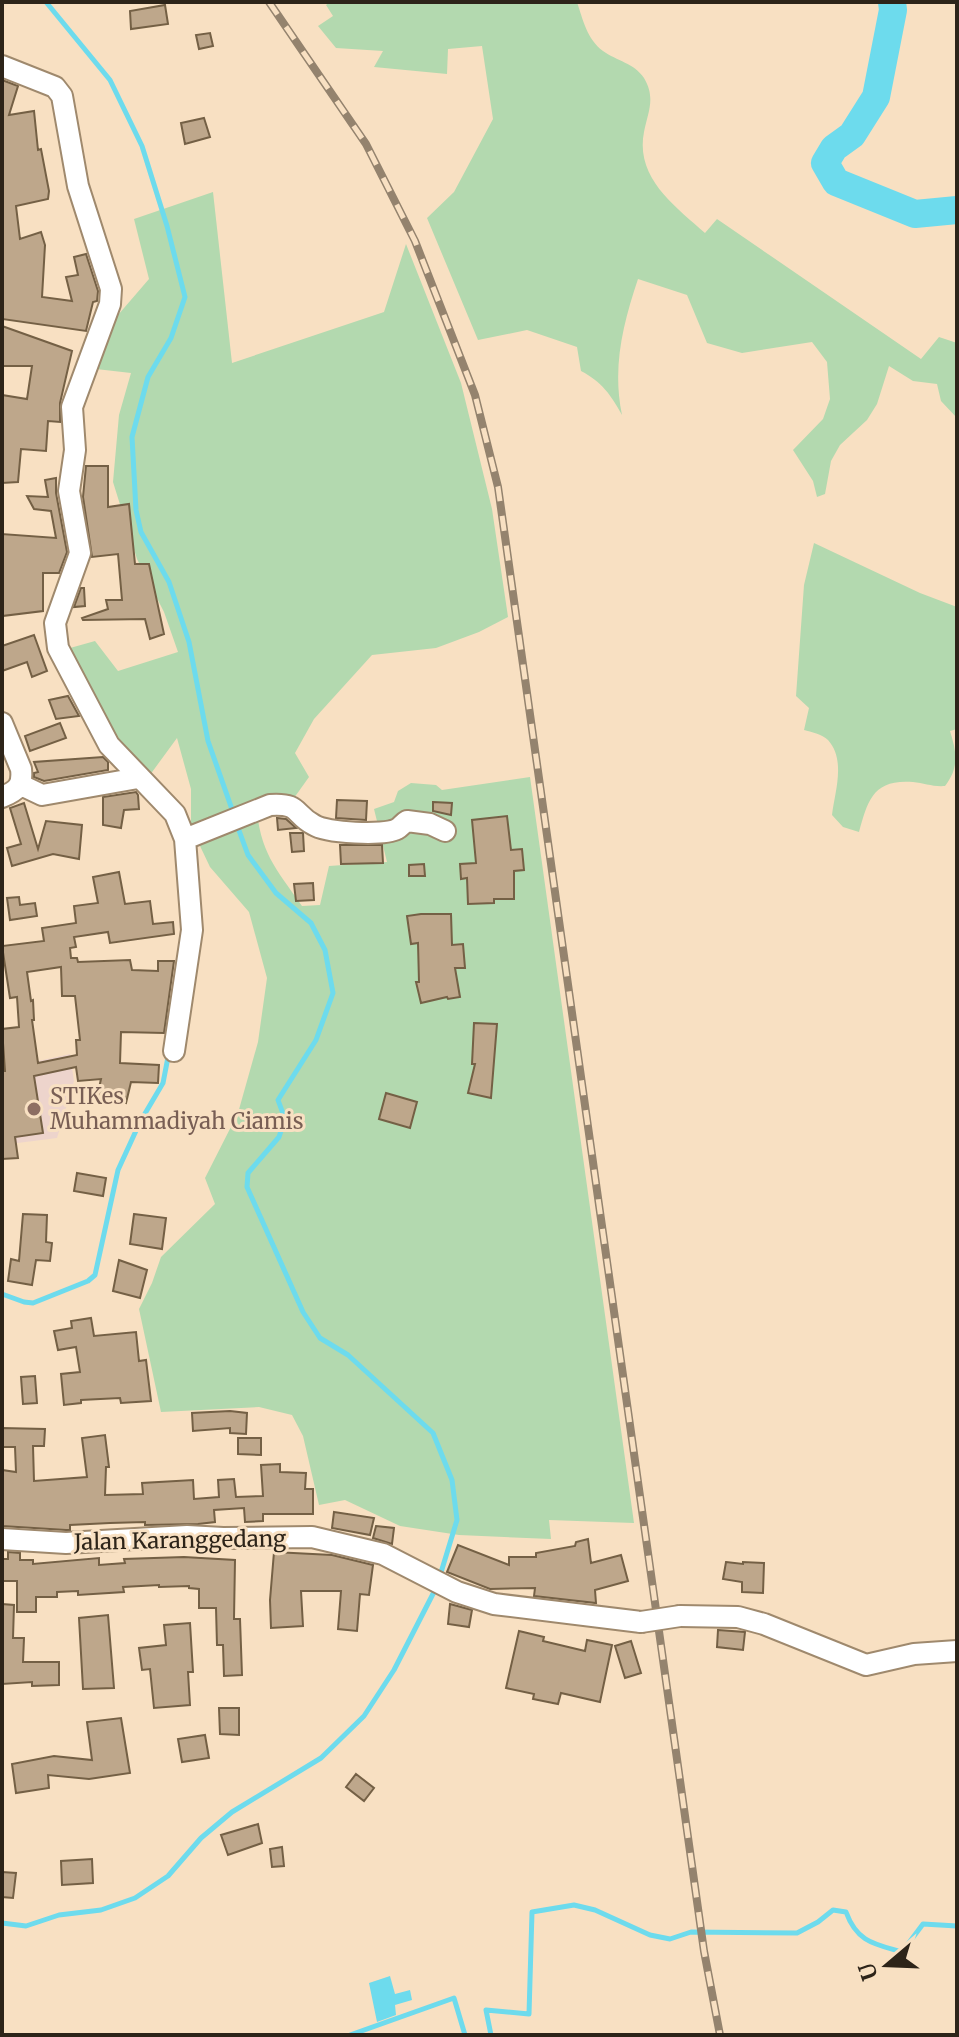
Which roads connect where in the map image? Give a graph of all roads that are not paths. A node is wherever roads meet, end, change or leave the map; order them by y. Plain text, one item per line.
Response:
1 (2, 66) edge
2 (2, 723) edge
3 (138, 778) junction
4 (21, 785) junction
5 (2, 797) edge
6 (445, 831) dead end
7 (185, 839) junction
8 (174, 1051) dead end
9 (2, 1539) edge
10 (957, 1651) edge

1 - 3 street
2 - 4 street
3 - 4 street
3 - 7 street
4 - 5 street
6 - 7 street
7 - 8 street
9 - 10 street, Jalan Karanggedang, bridge

